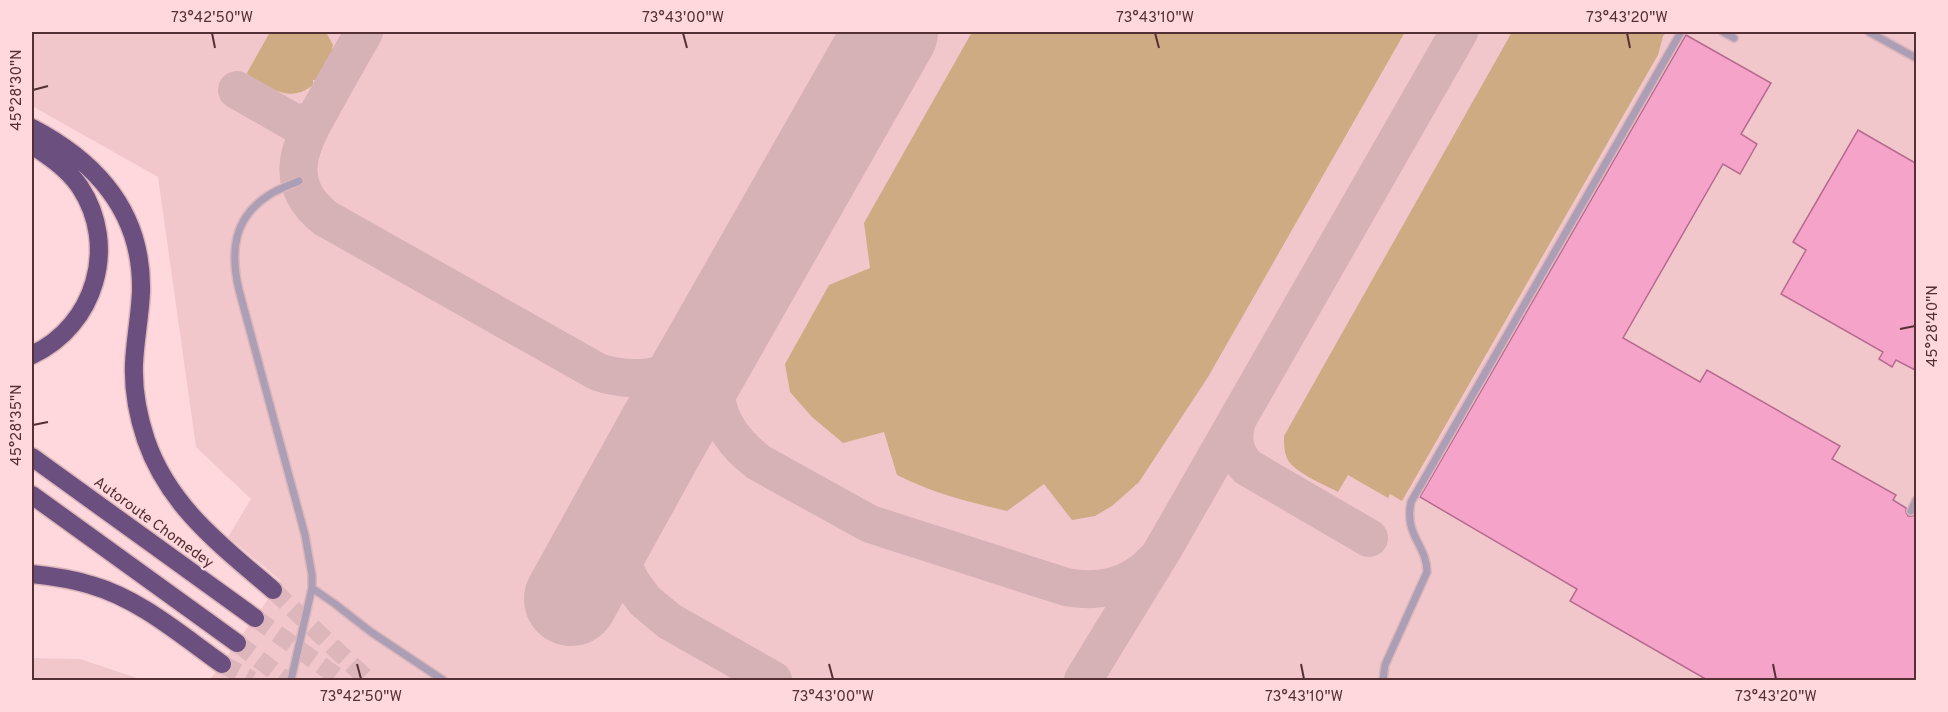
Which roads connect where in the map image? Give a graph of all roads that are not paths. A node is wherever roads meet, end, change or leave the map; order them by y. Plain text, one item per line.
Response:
1 (1681, 32) edge
2 (1723, 32) edge
3 (1869, 32) edge
4 (1734, 38) dead end
5 (1917, 58) edge
6 (32, 128) edge
7 (32, 145) edge
8 (299, 181) dead end
9 (32, 355) edge
10 (32, 457) edge
11 (32, 495) edge
12 (1917, 500) edge
13 (1911, 511) dead end
14 (32, 574) edge
15 (312, 588) junction
16 (273, 590) tunnel mouth
17 (255, 618) tunnel mouth
18 (237, 643) tunnel mouth
19 (222, 664) tunnel mouth
20 (291, 681) edge
21 (443, 681) edge
22 (1383, 681) edge

1 - 22 lane
2 - 4 lane
3 - 5 lane
6 - 16 highway
7 - 9 highway
8 - 15 lane
10 - 17 highway, Autoroute Chomedey
11 - 18 highway
12 - 13 lane
14 - 19 highway
15 - 20 lane
15 - 21 lane

